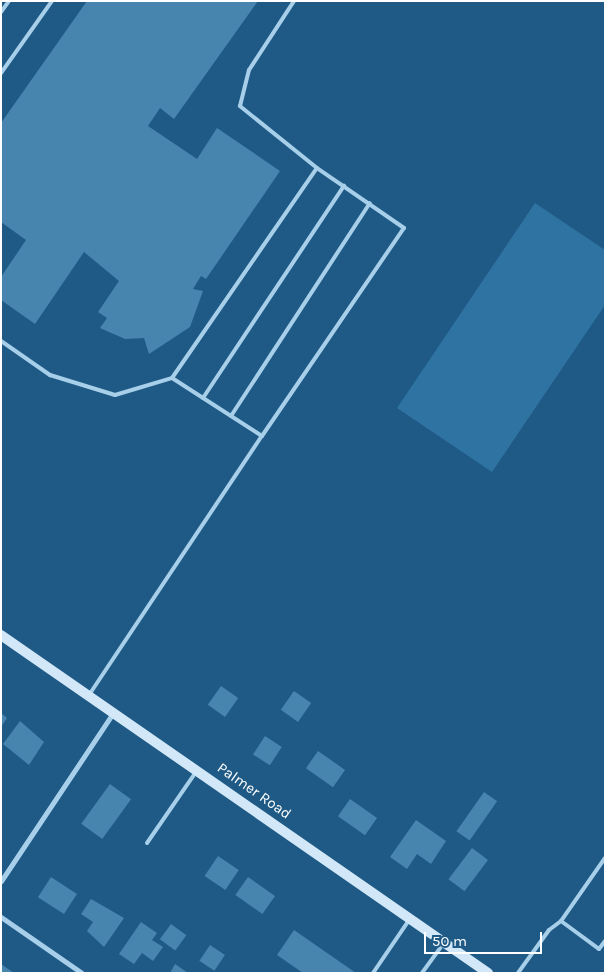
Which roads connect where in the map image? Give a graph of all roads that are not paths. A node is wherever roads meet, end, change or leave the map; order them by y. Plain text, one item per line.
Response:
1 (9, 1) edge
2 (52, 1) edge
3 (294, 1) edge
4 (1, 12) edge
5 (1, 73) edge
6 (317, 168) junction
7 (344, 186) junction
8 (370, 203) junction
9 (1, 341) edge
10 (172, 378) junction
11 (203, 398) junction
12 (231, 416) junction
13 (262, 436) junction
14 (1, 635) edge
15 (89, 696) junction
16 (114, 713) junction
17 (197, 770) junction
18 (146, 843) dead end
19 (605, 858) edge
20 (1, 881) edge
21 (1, 917) edge
22 (410, 918) junction
23 (561, 921) junction
24 (605, 941) edge
25 (444, 942) junction
26 (82, 973) edge
27 (373, 973) edge
28 (422, 973) edge
29 (488, 973) edge
30 (518, 973) edge

1 - 4 lane
2 - 5 lane
3 - 6 lane
6 - 7 lane
6 - 10 lane
7 - 8 lane
7 - 11 lane
8 - 12 lane
8 - 13 lane
9 - 10 lane
10 - 11 lane
11 - 12 lane
12 - 13 lane
13 - 15 lane
14 - 15 street, Palmer Road
15 - 16 street, Palmer Road
16 - 17 street, Palmer Road
16 - 20 street
17 - 18 lane
17 - 22 street, Palmer Road
19 - 23 lane
21 - 26 street
22 - 25 street, Palmer Road
22 - 27 lane
23 - 24 lane
23 - 30 lane
25 - 28 lane
25 - 29 street, Palmer Road

